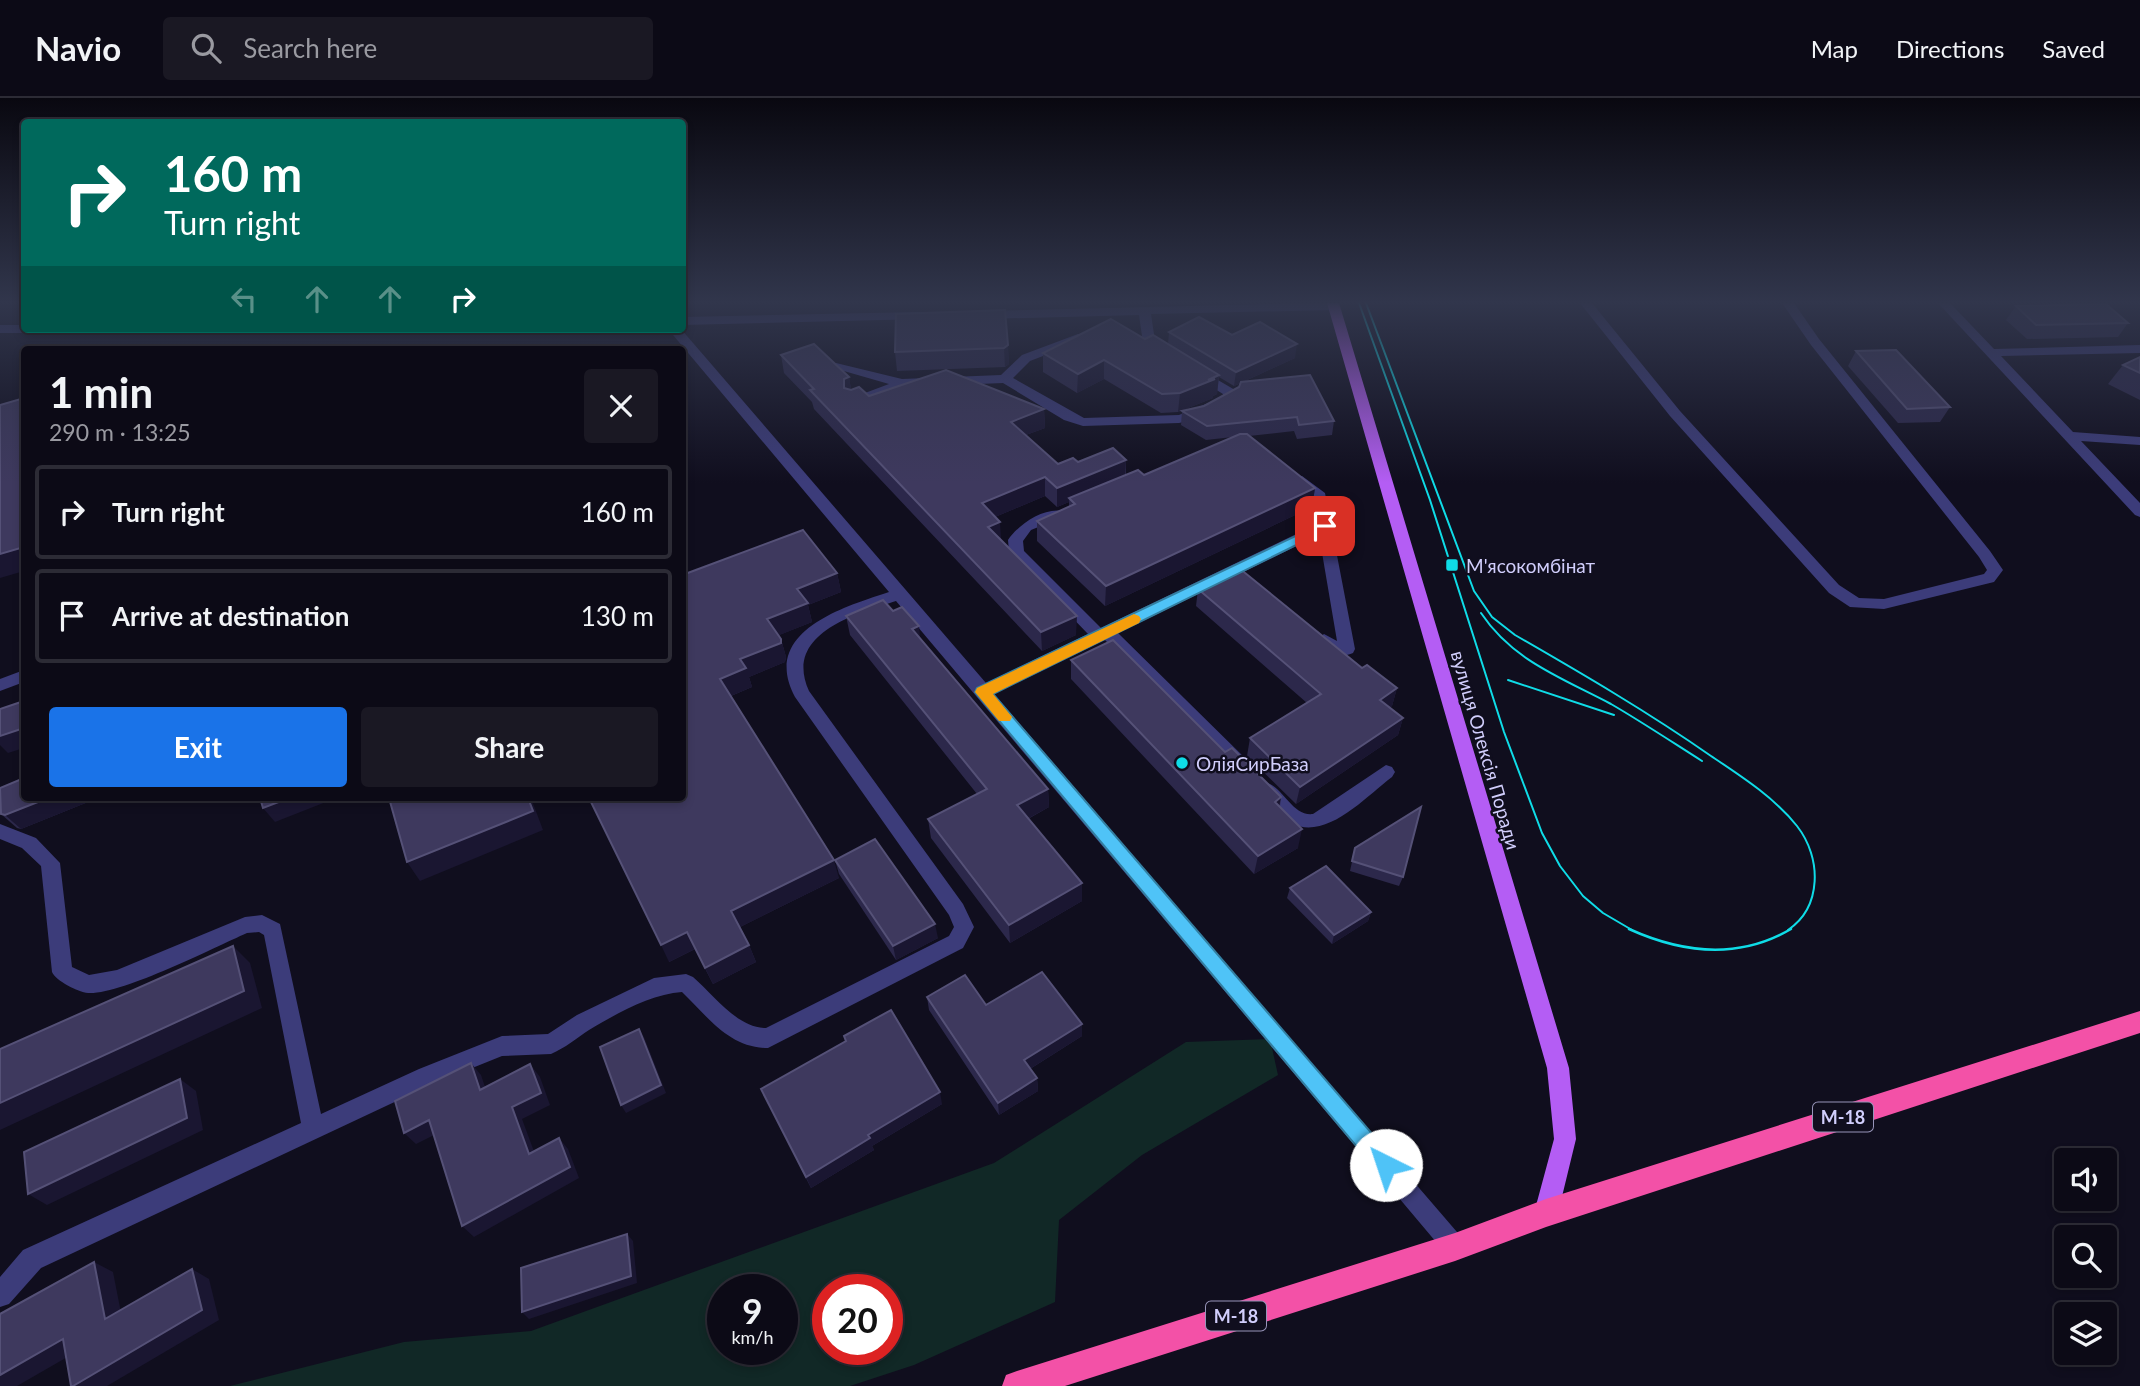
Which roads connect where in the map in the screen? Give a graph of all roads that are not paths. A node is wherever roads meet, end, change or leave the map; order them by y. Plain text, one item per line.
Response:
1 (703, 363) edge
2 (1021, 363) edge
3 (1182, 363) edge
4 (1351, 363) edge
5 (1633, 363) edge
6 (1832, 363) edge
7 (1999, 363) edge
8 (836, 367) edge
9 (1005, 379) junction
10 (902, 383) junction
11 (854, 402) edge
12 (2068, 436) junction
13 (2140, 442) edge
14 (1287, 471) edge
15 (1078, 506) edge
16 (2140, 512) edge
17 (1325, 526) junction
18 (900, 594) junction
19 (1314, 631) edge
20 (1103, 634) junction
21 (21, 677) edge
22 (0, 685) edge
23 (983, 692) junction
24 (1386, 772) dead end
25 (0, 831) edge
26 (2140, 1022) edge
27 (313, 1127) junction
28 (1546, 1213) junction
29 (1455, 1247) junction
30 (0, 1295) edge
31 (1017, 1386) edge

1 - 18 street
2 - 9 street
3 - 9 street
4 - 28 main road, вулиця Олексія Поради
5 - 6 street
7 - 12 street
8 - 10 street
9 - 10 street
10 - 11 street
12 - 13 street
12 - 16 street
14 - 17 street
15 - 20 street
17 - 19 street
17 - 20 street
18 - 23 street
18 - 27 street
20 - 23 street
20 - 24 street
21 - 22 street
23 - 29 street
25 - 27 street
26 - 28 highway, М-18
27 - 30 street
28 - 29 highway, М-18
29 - 31 highway, М-18

